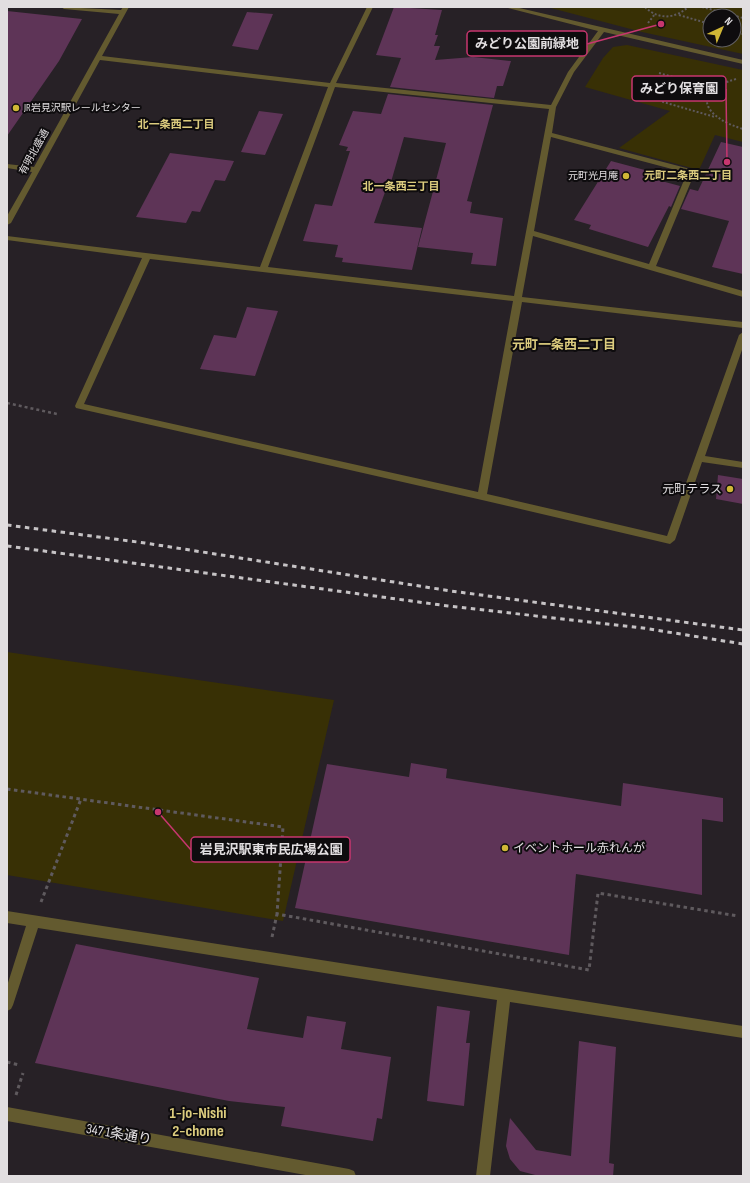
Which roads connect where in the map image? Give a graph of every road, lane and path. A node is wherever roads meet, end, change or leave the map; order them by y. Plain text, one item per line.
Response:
1 (64, 7) edge
2 (370, 7) edge
3 (507, 7) edge
4 (645, 7) edge
5 (688, 7) edge
6 (702, 7) edge
7 (125, 10) edge
8 (679, 15) junction
9 (743, 18) edge
10 (702, 22) edge
11 (602, 30) junction
12 (98, 58) junction
13 (743, 62) edge
14 (658, 73) dead end
15 (739, 78) dead end
16 (332, 85) junction
17 (712, 88) junction
18 (660, 98) dead end
19 (553, 108) junction
20 (717, 117) junction
21 (743, 129) edge
22 (548, 134) junction
23 (7, 166) edge
24 (36, 170) junction
25 (7, 223) edge
26 (529, 232) junction
27 (7, 238) edge
28 (147, 256) junction
29 (650, 268) junction
30 (263, 269) junction
31 (743, 294) edge
32 (517, 298) junction
33 (743, 325) edge
34 (743, 335) edge
35 (7, 403) edge
36 (57, 414) dead end
37 (698, 458) junction
38 (743, 464) edge
39 (482, 496) junction
40 (7, 789) edge
41 (81, 799) junction
42 (738, 916) dead end
43 (7, 917) edge
44 (34, 921) junction
45 (504, 995) junction
46 (7, 1004) edge
47 (743, 1032) edge
48 (7, 1062) edge
49 (19, 1065) dead end
50 (7, 1114) edge
51 (349, 1176) edge
52 (483, 1176) edge

1 - 7 street
2 - 16 street
3 - 11 street
4 - 8 path
5 - 8 path
6 - 9 path
7 - 12 street, 有明北盛通
8 - 10 path
11 - 13 street
11 - 19 street
12 - 16 street
12 - 24 street, 有明北盛通
14 - 17 path
15 - 17 path
16 - 19 street
16 - 30 street
17 - 20 path
18 - 20 path
19 - 22 street
20 - 21 path
22 - 26 street
22 - 29 street
23 - 24 street
24 - 25 street, 有明北盛通
26 - 29 street
26 - 32 street
27 - 28 street
28 - 30 street
28 - 39 street
29 - 31 street
30 - 32 street
32 - 33 street
32 - 39 street
34 - 37 street
35 - 36 path
37 - 38 street
37 - 39 street
40 - 41 path
41 - 42 path
41 - 44 path
43 - 44 street
44 - 45 street
44 - 46 street
45 - 47 street
45 - 52 street
48 - 49 path
50 - 51 street, 347 1条通り

